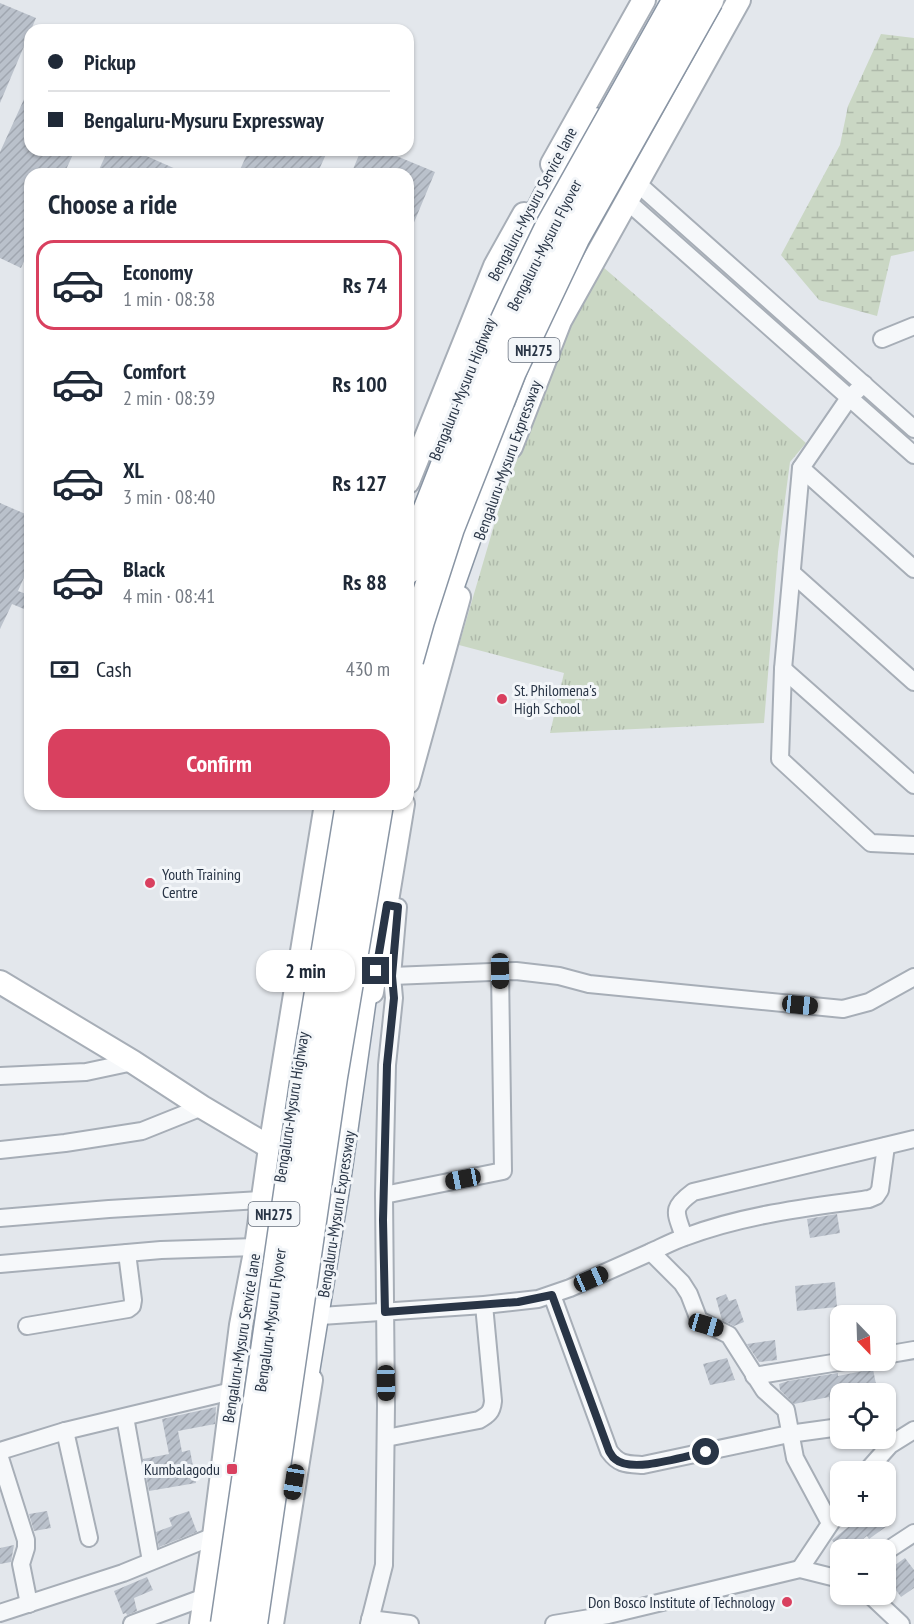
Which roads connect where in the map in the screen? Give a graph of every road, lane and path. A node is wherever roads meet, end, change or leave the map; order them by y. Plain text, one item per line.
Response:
1 (644, 0) edge
2 (661, 0) edge
3 (678, 0) edge
4 (724, 0) edge
5 (739, 0) edge
6 (713, 19) edge
7 (632, 192) junction
8 (914, 326) edge
9 (882, 339) dead end
10 (864, 384) junction
11 (849, 398) junction
12 (914, 429) edge
13 (914, 455) edge
14 (801, 468) junction
15 (415, 478) edge
16 (485, 498) junction
17 (414, 551) edge
18 (914, 569) edge
19 (792, 573) junction
20 (414, 637) edge
21 (783, 669) junction
22 (914, 682) edge
23 (414, 703) edge
24 (414, 760) edge
25 (914, 785) edge
26 (325, 810) edge
27 (339, 810) edge
28 (350, 810) edge
29 (377, 810) edge
30 (391, 810) edge
31 (402, 810) edge
32 (914, 845) edge
33 (387, 905) junction
34 (500, 971) junction
35 (392, 976) junction
36 (914, 977) edge
37 (3, 986) edge
38 (132, 1062) junction
39 (0, 1076) edge
40 (202, 1107) junction
41 (914, 1139) edge
42 (886, 1146) junction
43 (0, 1150) edge
44 (276, 1152) junction
45 (335, 1182) junction
46 (384, 1195) junction
47 (262, 1200) junction
48 (0, 1218) edge
49 (684, 1237) junction
50 (256, 1247) junction
51 (651, 1252) junction
52 (127, 1253) junction
53 (0, 1264) edge
54 (552, 1295) junction
55 (484, 1305) junction
56 (385, 1312) junction
57 (321, 1316) junction
58 (27, 1326) dead end
59 (914, 1350) edge
60 (896, 1353) edge
61 (830, 1363) edge
62 (754, 1376) junction
63 (231, 1391) junction
64 (125, 1417) junction
65 (830, 1428) edge
66 (914, 1430) edge
67 (64, 1431) junction
68 (789, 1434) junction
69 (896, 1437) edge
70 (386, 1438) junction
71 (0, 1451) edge
72 (0, 1458) edge
73 (830, 1523) joint
74 (914, 1533) edge
75 (214, 1536) junction
76 (89, 1538) dead end
77 (896, 1545) edge
78 (151, 1561) junction
79 (800, 1569) junction
80 (830, 1576) edge
81 (28, 1604) junction
82 (881, 1605) edge
83 (209, 1611) edge
84 (0, 1613) edge
85 (370, 1621) edge
86 (132, 1624) edge
87 (201, 1624) edge
88 (226, 1624) edge
89 (252, 1624) edge
90 (264, 1624) edge
91 (272, 1624) edge
92 (410, 1624) edge
93 (554, 1624) edge
94 (901, 1624) edge

1 - 15 street, Bengaluru-Mysuru Service lane
2 - 6 street
2 - 15 highway, Bengaluru-Mysuru Highway
3 - 17 highway, Bengaluru-Mysuru Flyover / NH275, bridge
4 - 6 highway, Bengaluru-Mysuru Expressway / NH275
5 - 6 street, Bengaluru-Mysuru Expressway / NH275
6 - 7 street, Bengaluru-Mysuru Expressway / NH275
6 - 16 highway, Bengaluru-Mysuru Expressway / NH275
6 - 20 highway, Bengaluru-Mysuru Expressway / NH275, bridge
7 - 10 street
7 - 11 street
7 - 16 street, Bengaluru-Mysuru Expressway / NH275
8 - 9 street
10 - 11 street
10 - 12 street
11 - 13 street
11 - 14 street
14 - 18 street
14 - 19 street
15 - 16 street
16 - 23 highway, Bengaluru-Mysuru Expressway / NH275
16 - 24 street, Bengaluru-Mysuru Expressway / NH275
19 - 21 street
19 - 22 street
21 - 25 street
21 - 32 street
26 - 44 street, Bengaluru-Mysuru Service lane / NH275
27 - 44 highway, Bengaluru-Mysuru Highway / NH275
28 - 88 highway, Bengaluru-Mysuru Flyover / NH275, bridge
29 - 89 highway, Bengaluru-Mysuru Expressway / NH275, bridge
30 - 45 highway, Bengaluru-Mysuru Expressway
31 - 33 street, Bengaluru-Mysuru Expressway
33 - 35 street
33 - 57 street, Bengaluru-Mysuru Expressway
34 - 35 street
34 - 36 street
34 - 46 street
35 - 46 street
37 - 38 street
38 - 39 street
38 - 40 street
40 - 43 street
40 - 44 street
41 - 42 street
42 - 49 street
42 - 49 street
44 - 45 street
44 - 47 street, Bengaluru-Mysuru Service lane / NH275
44 - 83 highway, Bengaluru-Mysuru Highway / NH275
45 - 90 highway, Bengaluru-Mysuru Expressway
46 - 56 street
47 - 48 street
47 - 50 street, Bengaluru-Mysuru Service lane / NH275
49 - 51 street
50 - 52 street
50 - 63 street, Bengaluru-Mysuru Service lane / NH275
51 - 54 street
51 - 62 street
52 - 53 street
52 - 58 street
54 - 55 street
54 - 68 street
55 - 56 street
55 - 70 street
56 - 57 street
56 - 70 street
57 - 91 street, Bengaluru-Mysuru Expressway
59 - 60 street
61 - 62 street
62 - 68 street
63 - 64 street
63 - 75 street, Bengaluru-Mysuru Service lane / NH275
64 - 67 street
64 - 78 street
65 - 68 street
66 - 69 street
67 - 71 street
67 - 76 street
68 - 73 street
70 - 85 street
72 - 81 street
73 - 79 street
74 - 77 street
75 - 78 street
75 - 83 street, Bengaluru-Mysuru Service lane / NH275
78 - 81 street
79 - 80 street
79 - 93 street
81 - 84 street
82 - 94 street
83 - 86 street
83 - 87 street, Bengaluru-Mysuru Service lane / NH275
85 - 92 street

